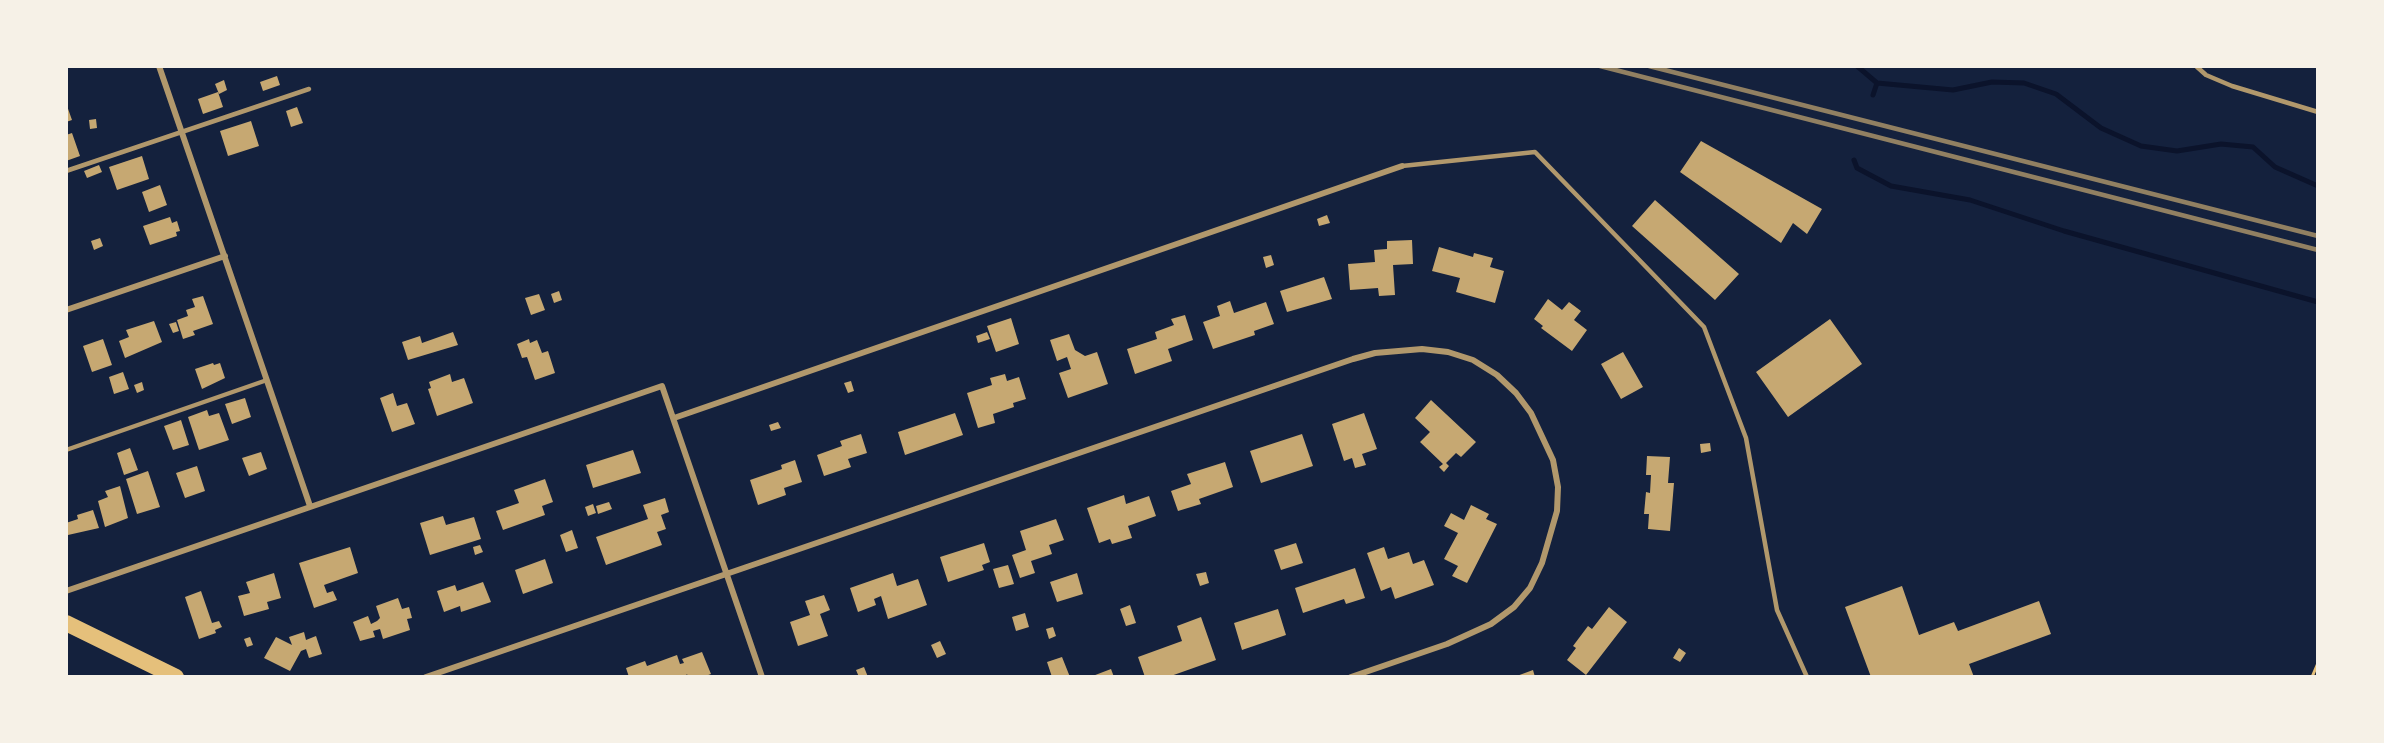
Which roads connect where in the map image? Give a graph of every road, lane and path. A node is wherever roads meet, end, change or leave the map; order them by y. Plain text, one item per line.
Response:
1 (159, 66) edge
2 (2196, 66) edge
3 (309, 89) dead end
4 (2318, 112) edge
5 (182, 131) junction
6 (1402, 166) joint
7 (66, 171) edge
8 (225, 256) junction
9 (66, 310) edge
10 (267, 380) junction
11 (674, 418) junction
12 (66, 450) edge
13 (310, 506) junction
14 (727, 574) junction
15 (66, 591) edge
16 (66, 624) edge
17 (2318, 663) edge
18 (176, 677) edge
19 (426, 677) edge
20 (762, 677) edge
21 (1351, 677) edge
22 (1807, 677) edge
23 (2312, 677) edge

1 - 5 street
2 - 4 lane
3 - 5 lane
5 - 7 lane
5 - 8 street
6 - 11 street
6 - 22 lane
8 - 9 street
8 - 10 street
10 - 12 lane
10 - 13 street
11 - 13 street
11 - 14 street
13 - 15 street
14 - 19 street
14 - 20 street
14 - 21 street
16 - 18 highway
17 - 23 path

